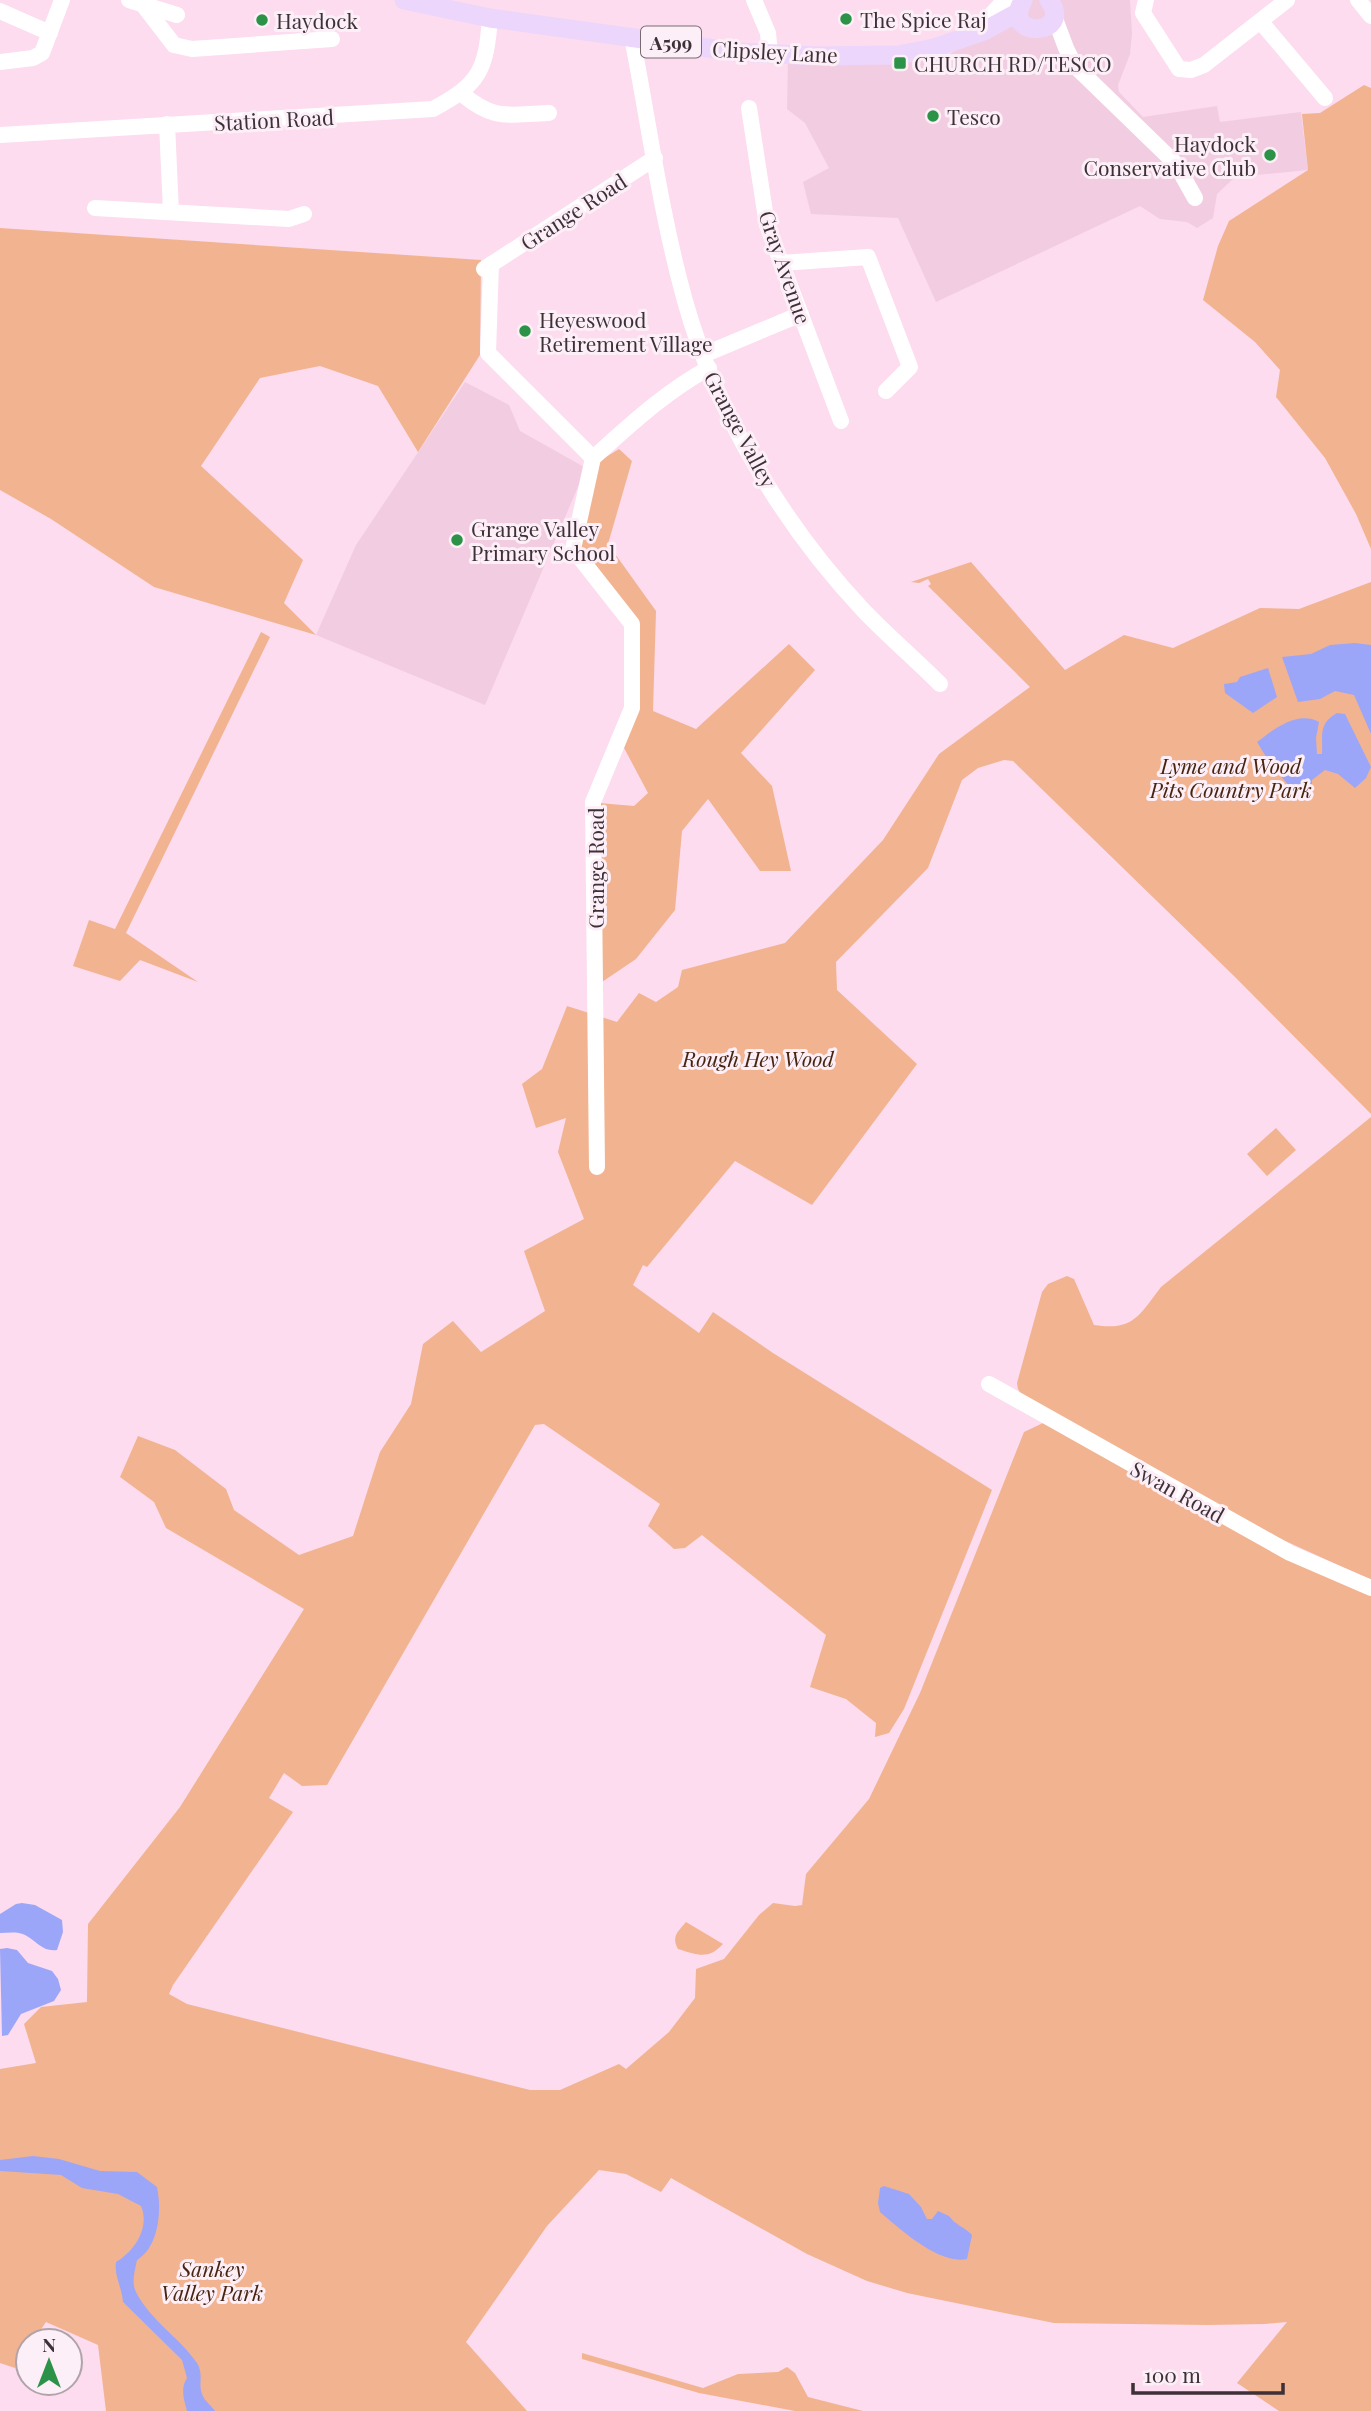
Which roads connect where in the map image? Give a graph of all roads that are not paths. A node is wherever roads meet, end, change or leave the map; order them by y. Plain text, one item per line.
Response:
1 (62, 0) edge
2 (404, 0) edge
3 (754, 0) edge
4 (1145, 0) edge
5 (1287, 0) edge
6 (1357, 0) edge
7 (136, 3) edge
8 (1051, 4) edge
9 (0, 11) edge
10 (1023, 14) edge
11 (177, 15) dead end
12 (1371, 16) edge
13 (490, 19) junction
14 (1261, 22) junction
15 (50, 33) junction
16 (977, 33) junction
17 (632, 37) junction
18 (332, 39) dead end
19 (1066, 48) junction
20 (770, 54) junction
21 (0, 62) edge
22 (462, 94) junction
23 (1325, 98) dead end
24 (539, 108) dead end
25 (749, 108) dead end
26 (167, 124) junction
27 (0, 135) edge
28 (655, 158) junction
29 (1195, 198) dead end
30 (95, 208) dead end
31 (171, 212) junction
32 (307, 212) dead end
33 (781, 263) junction
34 (801, 314) junction
35 (706, 361) junction
36 (887, 391) dead end
37 (841, 421) dead end
38 (593, 458) junction
39 (940, 684) dead end
40 (597, 1167) dead end
41 (989, 1384) dead end
42 (1371, 1588) edge

1 - 15 street
2 - 13 main road, Clipsley Lane / A599
3 - 20 street
4 - 14 street
5 - 14 street
6 - 12 street
7 - 11 street
7 - 18 street
8 - 10 main road, A599
8 - 19 street
9 - 15 street
10 - 16 main road, A599
10 - 16 street, A599
10 - 19 street
13 - 17 main road, Clipsley Lane / A599
13 - 22 street, Station Road
14 - 23 street
15 - 21 street
16 - 20 main road, Clipsley Lane / A599
17 - 20 main road, Clipsley Lane / A599
17 - 28 street, Grange Valley
19 - 29 street
22 - 24 street
22 - 26 street, Station Road
25 - 33 street, Gray Avenue
26 - 27 street, Station Road
26 - 31 street
28 - 35 street, Grange Valley
28 - 38 street, Grange Road
30 - 31 street
31 - 32 street
33 - 34 street, Gray Avenue
33 - 36 street
34 - 35 street
34 - 37 street, Gray Avenue
35 - 38 street
35 - 39 street, Grange Valley
38 - 40 street, Grange Road
41 - 42 street, Swan Road

